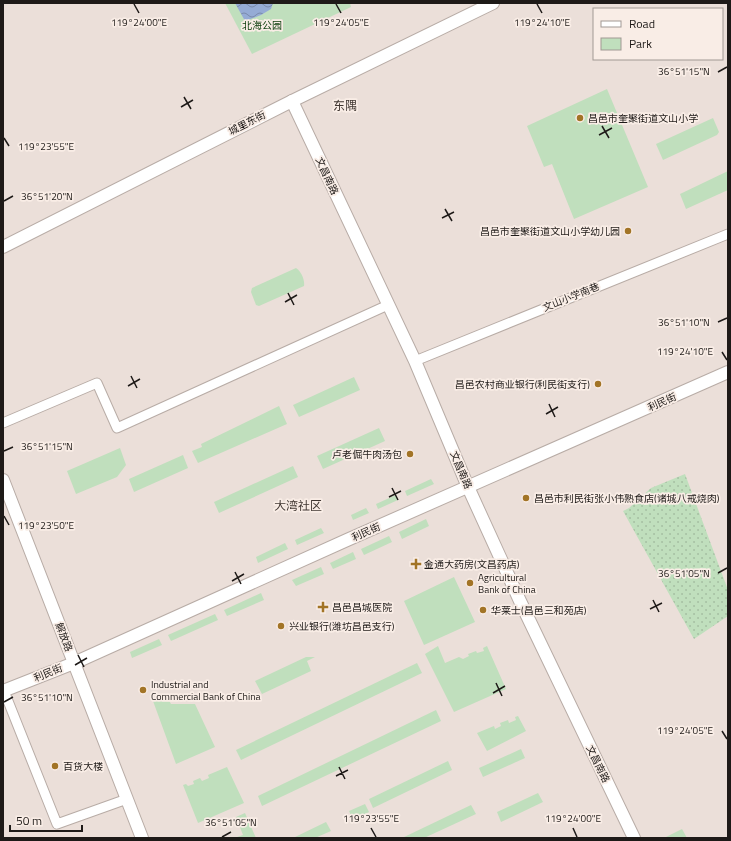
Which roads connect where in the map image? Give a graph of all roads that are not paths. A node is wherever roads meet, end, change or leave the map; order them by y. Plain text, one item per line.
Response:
1 (493, 3) edge
2 (292, 101) junction
3 (728, 234) edge
4 (3, 247) edge
5 (388, 305) junction
6 (415, 361) junction
7 (728, 372) edge
8 (3, 423) edge
9 (3, 480) edge
10 (468, 487) junction
11 (74, 663) junction
12 (4, 691) edge
13 (127, 799) junction
14 (142, 838) edge
15 (634, 838) edge

1 - 2 street, 城里东街
2 - 4 street, 城里东街
2 - 5 street, 文昌南路
3 - 6 street, 文山小学南巷
5 - 6 street, 文昌南路
5 - 8 street
6 - 10 street, 文昌南路
7 - 10 street, 利民街
9 - 11 street, 解放路
10 - 11 street, 利民街
10 - 15 street, 文昌南路
11 - 12 street, 利民街
11 - 13 street, 解放路
12 - 13 street
13 - 14 street, 解放路

